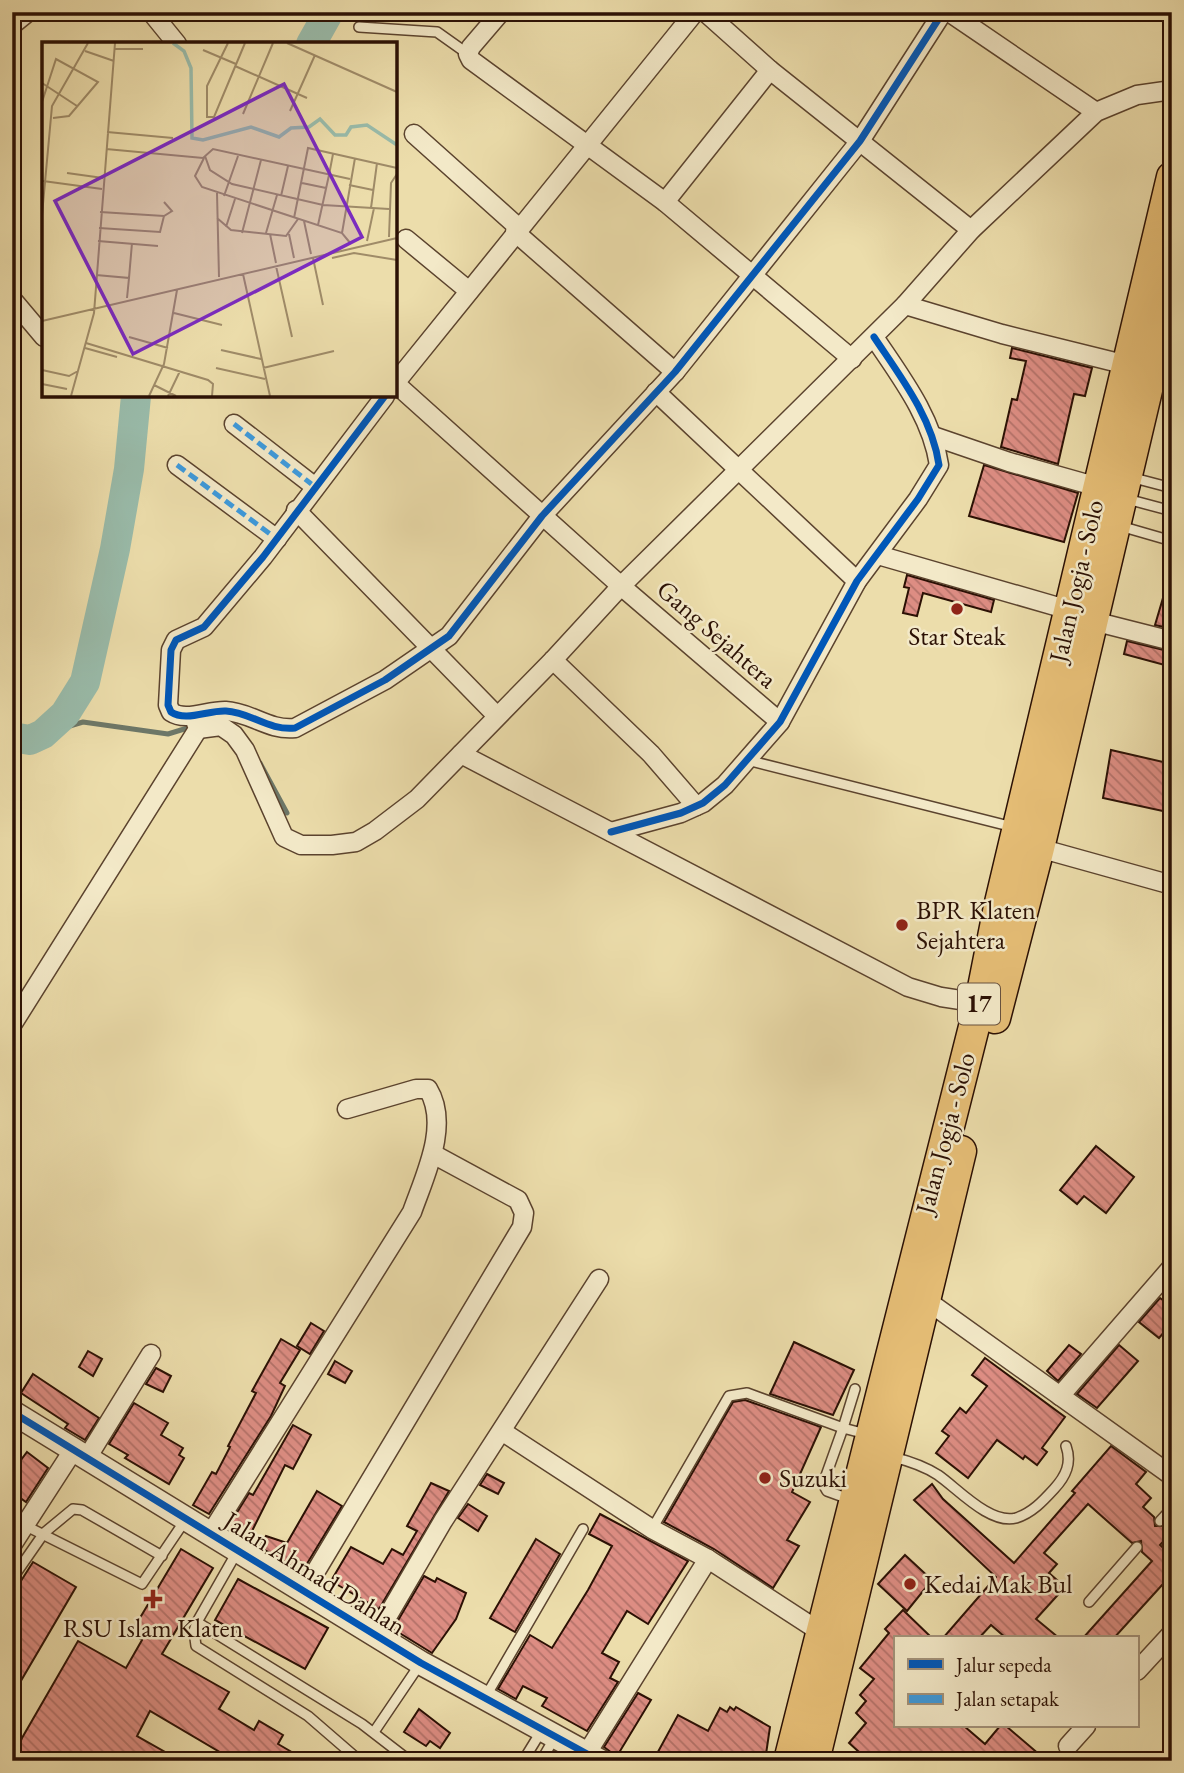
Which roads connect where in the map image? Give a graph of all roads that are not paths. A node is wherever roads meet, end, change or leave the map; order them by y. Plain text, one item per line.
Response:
1 (28, 12) edge
2 (151, 12) edge
3 (501, 12) edge
4 (695, 12) edge
5 (705, 12) edge
6 (943, 12) edge
7 (949, 12) edge
8 (12, 25) edge
9 (359, 27) dead end
10 (175, 42) edge
11 (468, 54) junction
12 (770, 71) junction
13 (1172, 90) edge
14 (1096, 112) junction
15 (414, 134) dead end
16 (860, 141) junction
17 (587, 144) junction
18 (1172, 177) edge
19 (665, 202) junction
20 (517, 230) junction
21 (971, 230) junction
22 (406, 239) dead end
23 (1164, 246) edge
24 (753, 274) junction
25 (1172, 284) edge
26 (469, 291) junction
27 (12, 299) edge
28 (905, 305) junction
29 (42, 335) edge
30 (874, 337) junction
31 (852, 359) junction
32 (1150, 368) edge
33 (676, 372) junction
34 (397, 382) edge
35 (397, 384) edge
36 (656, 391) junction
37 (384, 397) edge
38 (234, 424) dead end
39 (933, 436) junction
40 (177, 466) dead end
41 (739, 470) junction
42 (314, 486) junction
43 (1172, 488) edge
44 (1115, 496) junction
45 (296, 510) junction
46 (1172, 511) edge
47 (542, 516) junction
48 (277, 539) junction
49 (1172, 541) edge
50 (878, 555) junction
51 (857, 581) junction
52 (621, 586) junction
53 (1081, 616) junction
54 (1172, 641) edge
55 (430, 649) junction
56 (553, 660) junction
57 (498, 716) junction
58 (196, 722) junction
59 (780, 722) junction
60 (461, 754) junction
61 (747, 760) junction
62 (696, 806) junction
63 (1017, 828) junction
64 (611, 832) junction
65 (1040, 848) junction
66 (1172, 885) edge
67 (980, 1003) junction
68 (12, 1025) edge
69 (347, 1109) dead end
70 (433, 1154) junction
71 (1172, 1267) edge
72 (599, 1279) dead end
73 (926, 1300) junction
74 (151, 1354) dead end
75 (855, 1389) dead end
76 (1060, 1396) junction
77 (12, 1412) edge
78 (843, 1428) junction
79 (503, 1432) junction
80 (1066, 1446) dead end
81 (876, 1447) junction
82 (80, 1454) junction
83 (1172, 1476) edge
84 (855, 1501) junction
85 (1172, 1508) edge
86 (187, 1518) junction
87 (1160, 1521) dead end
88 (26, 1526) junction
89 (583, 1529) dead end
90 (652, 1529) junction
91 (44, 1533) junction
92 (211, 1533) junction
93 (12, 1545) edge
94 (1137, 1547) dead end
95 (237, 1552) junction
96 (162, 1556) junction
97 (708, 1559) junction
98 (12, 1579) edge
99 (304, 1591) junction
100 (1089, 1602) dead end
101 (197, 1622) junction
102 (822, 1633) junction
103 (1172, 1633) edge
104 (376, 1636) junction
105 (422, 1663) junction
106 (1138, 1670) edge
107 (485, 1697) junction
108 (1085, 1728) edge
109 (374, 1732) junction
110 (550, 1732) junction
111 (1068, 1746) dead end
112 (593, 1757) edge
113 (360, 1761) edge
114 (410, 1761) edge
115 (523, 1761) edge
116 (541, 1761) edge
117 (789, 1761) edge
118 (814, 1761) edge

1 - 8 street
2 - 10 street
3 - 11 street
4 - 17 street
5 - 12 street
6 - 16 street
7 - 14 street
9 - 11 lane
11 - 17 street
12 - 16 street
12 - 19 street
13 - 14 street
14 - 21 street
15 - 20 street
16 - 21 street
16 - 24 street
17 - 19 street
17 - 20 street
18 - 23 highway, Jalan Jogja - Solo / 17
19 - 24 street
20 - 26 street
20 - 33 street
21 - 28 street
22 - 26 street
23 - 32 highway, Jalan Jogja - Solo / 17
24 - 31 street
24 - 33 street
25 - 32 highway, Jalan Jogja - Solo / 17
26 - 34 street
27 - 29 street
28 - 30 street
28 - 32 street
30 - 31 street
30 - 39 street
31 - 41 street
32 - 44 highway, Jalan Jogja - Solo / 17
33 - 36 street
35 - 47 street, Gang Sejahtera
36 - 41 street
36 - 47 street
37 - 42 street
38 - 42 street
39 - 44 street
39 - 50 street
40 - 48 street
41 - 51 street
41 - 52 street
42 - 45 street
43 - 44 lane
44 - 46 lane
44 - 49 lane
44 - 53 highway, Jalan Jogja - Solo / 17
44 - 53 highway, Jalan Jogja - Solo / 17
45 - 48 street
45 - 55 street
47 - 52 street, Gang Sejahtera
47 - 55 street
48 - 58 street
50 - 51 street
50 - 53 street
51 - 59 street
52 - 56 street
52 - 59 street, Gang Sejahtera
53 - 54 street
53 - 63 highway, Jalan Jogja - Solo / 17
53 - 65 highway, Jalan Jogja - Solo / 17
55 - 57 street
55 - 58 street
56 - 57 street
56 - 62 street
57 - 60 street
58 - 60 street
58 - 68 street
59 - 61 street
60 - 64 street
61 - 62 street
61 - 63 lane
62 - 64 street
63 - 67 highway, Jalan Jogja - Solo / 17
64 - 67 street
65 - 66 street
65 - 73 highway, Jalan Jogja - Solo / 17
67 - 81 highway, Jalan Jogja - Solo / 17
69 - 70 street
70 - 92 street
70 - 99 street
71 - 76 street
72 - 79 street
73 - 76 street
73 - 81 highway, Jalan Jogja - Solo / 17
74 - 82 street
75 - 78 lane
76 - 83 street
77 - 82 street, Jalan Ahmad Dahlan
78 - 81 lane
78 - 84 lane
78 - 90 lane
79 - 90 street
79 - 104 street
80 - 81 lane
81 - 84 highway, Jalan Jogja - Solo / 17
81 - 118 highway, Jalan Jogja - Solo / 17
82 - 86 street, Jalan Ahmad Dahlan
82 - 88 street
84 - 102 highway, Jalan Jogja - Solo / 17
85 - 87 lane
86 - 92 street, Jalan Ahmad Dahlan
86 - 96 lane
88 - 91 lane
88 - 93 street
89 - 107 lane
90 - 97 street
91 - 96 lane
91 - 96 lane
91 - 98 lane
92 - 95 street, Jalan Ahmad Dahlan
94 - 100 lane
95 - 99 street, Jalan Ahmad Dahlan
95 - 101 lane
97 - 102 street
97 - 112 street
99 - 104 street, Jalan Ahmad Dahlan
101 - 109 lane
101 - 113 lane
102 - 117 highway, Jalan Jogja - Solo / 17
103 - 106 street
104 - 105 street, Jalan Ahmad Dahlan
105 - 107 street, Jalan Ahmad Dahlan
105 - 109 lane
107 - 110 street, Jalan Ahmad Dahlan
108 - 111 street
109 - 114 lane
110 - 112 street, Jalan Ahmad Dahlan
110 - 115 lane
110 - 116 lane

